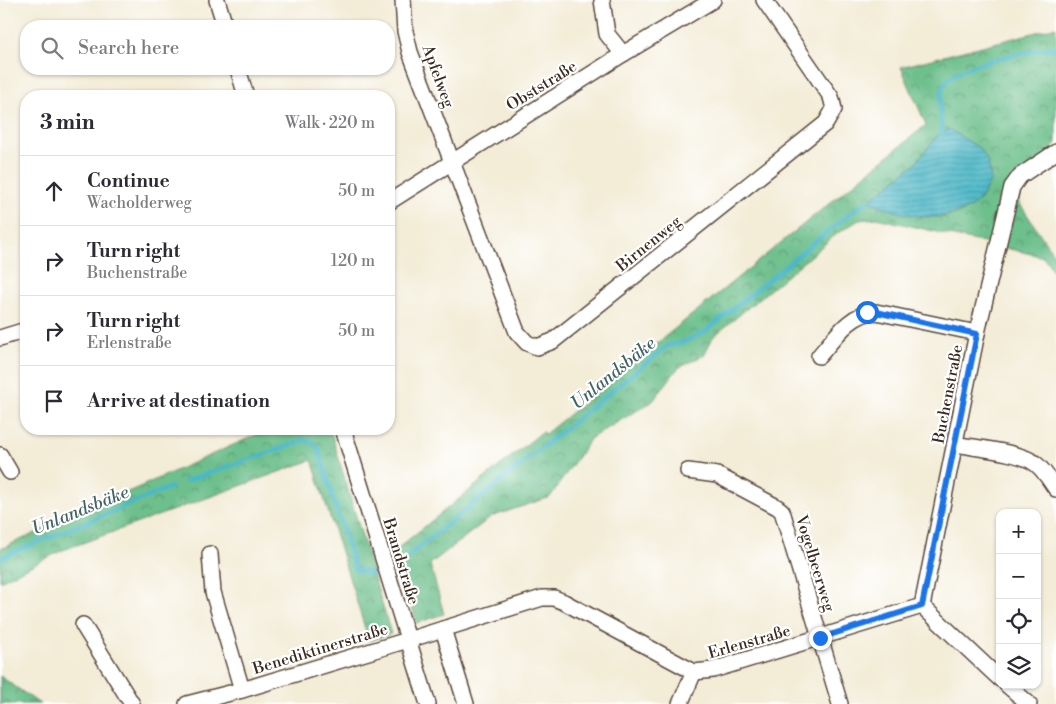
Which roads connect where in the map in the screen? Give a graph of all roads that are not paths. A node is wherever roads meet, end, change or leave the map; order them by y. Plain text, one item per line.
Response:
1 (217, 0) edge
2 (403, 0) edge
3 (602, 0) edge
4 (712, 0) edge
5 (764, 0) edge
6 (223, 20) edge
7 (623, 54) junction
8 (240, 75) edge
9 (244, 90) edge
10 (1056, 152) edge
11 (452, 162) junction
12 (395, 198) edge
13 (20, 332) edge
14 (977, 334) junction
15 (0, 338) edge
16 (819, 356) dead end
17 (345, 435) edge
18 (955, 444) junction
19 (0, 455) edge
20 (688, 471) dead end
21 (10, 472) dead end
22 (1056, 489) edge
23 (210, 554) dead end
24 (922, 606) junction
25 (83, 625) dead end
26 (443, 629) junction
27 (820, 638) junction
28 (408, 640) junction
29 (694, 672) junction
30 (996, 675) edge
31 (1012, 689) edge
32 (242, 690) junction
33 (224, 700) edge
34 (132, 704) edge
35 (186, 704) edge
36 (428, 704) edge
37 (466, 704) edge
38 (680, 704) edge
39 (840, 704) edge
40 (1029, 704) edge

1 - 6 street
2 - 11 street, Apfelweg
3 - 7 street
4 - 7 street, Obststraße
5 - 11 street, Birnenweg
7 - 11 street, Obststraße
8 - 9 street
10 - 14 street, Buchenstraße
11 - 12 street, Obststraße
13 - 15 street
14 - 16 street
14 - 18 street, Buchenstraße
17 - 28 street, Brandstraße
18 - 22 street
18 - 24 street, Buchenstraße
19 - 21 street
20 - 27 street, Vogelbeerweg
23 - 32 street, Benediktinerstraße
24 - 27 street, Erlenstraße
24 - 30 street
25 - 34 street
26 - 28 street, Erlenstraße
26 - 29 street, Erlenstraße
26 - 37 street
27 - 29 street, Erlenstraße
27 - 39 street, Vogelbeerweg
28 - 32 street, Benediktinerstraße
28 - 36 street, Brandstraße
29 - 38 street
31 - 40 street
32 - 33 street, Benediktinerstraße
33 - 35 street, Benediktinerstraße

